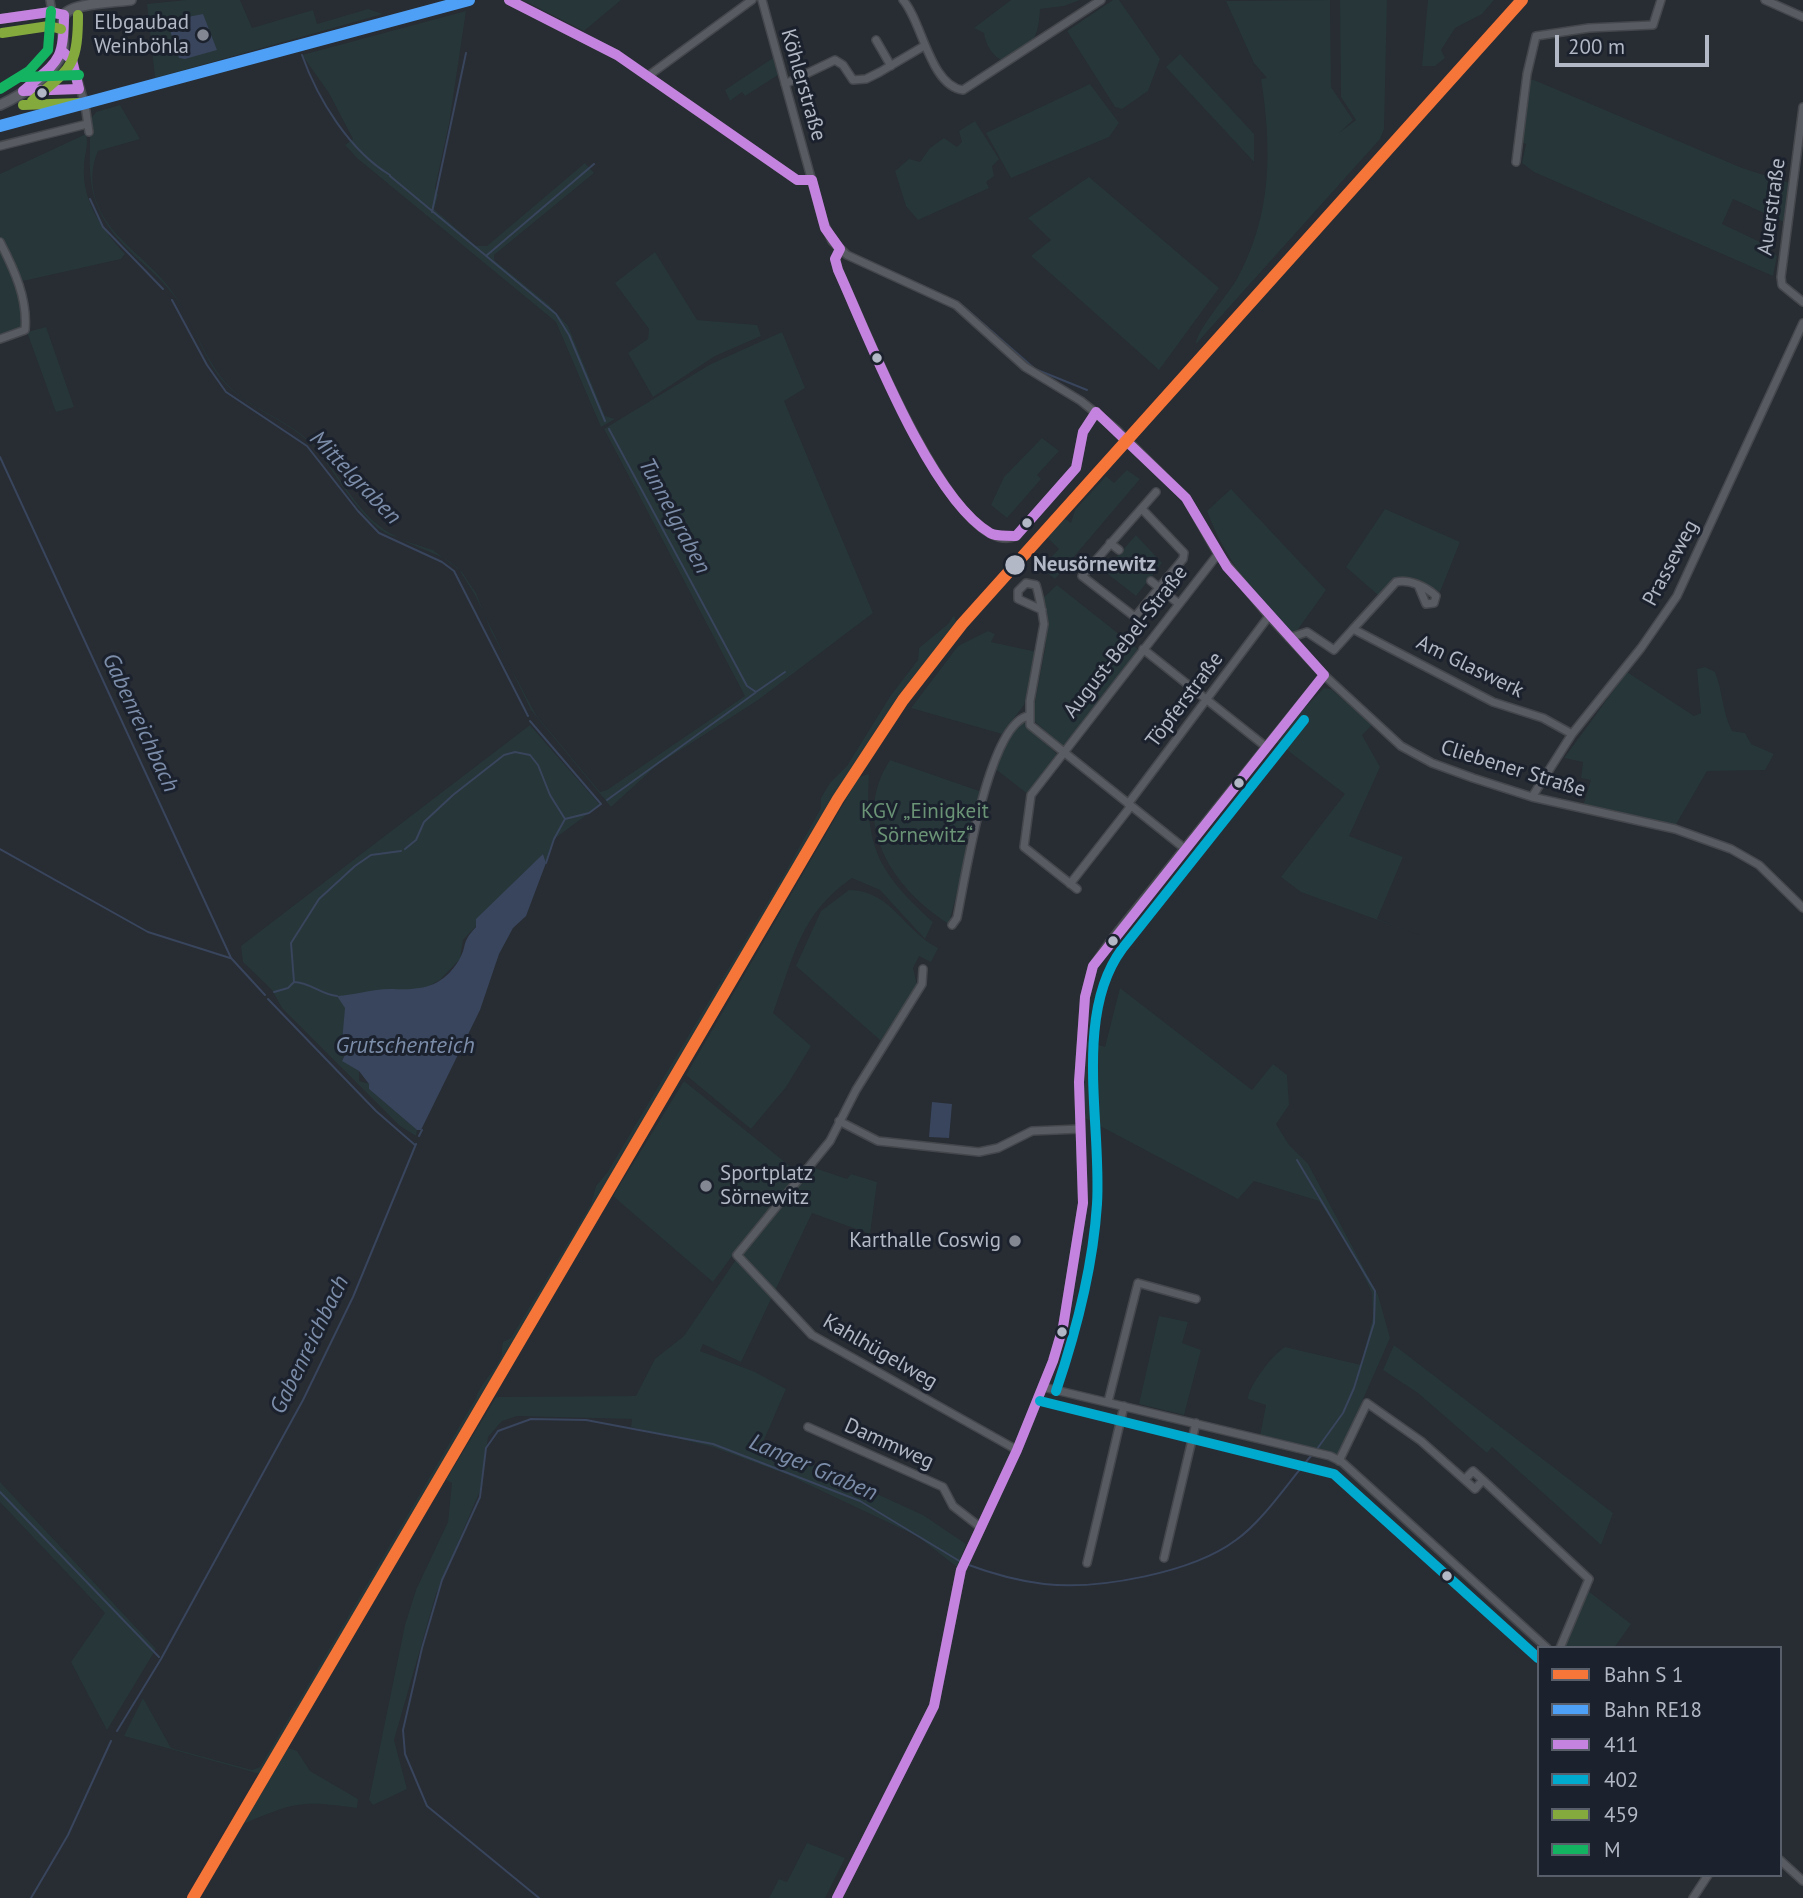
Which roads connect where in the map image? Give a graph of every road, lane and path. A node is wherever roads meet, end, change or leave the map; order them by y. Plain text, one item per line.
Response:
1 (50, 0) edge
2 (131, 0) edge
3 (509, 0) edge
4 (752, 0) edge
5 (762, 0) edge
6 (903, 0) edge
7 (1101, 0) edge
8 (1661, 0) edge
9 (1765, 0) edge
10 (52, 12) junction
11 (64, 15) junction
12 (1803, 17) edge
13 (0, 19) edge
14 (876, 40) dead end
15 (924, 46) junction
16 (62, 52) junction
17 (891, 66) junction
18 (648, 76) junction
19 (785, 84) junction
20 (79, 89) junction
21 (23, 91) junction
22 (0, 105) edge
23 (1803, 107) edge
24 (0, 146) edge
25 (1516, 162) dead end
26 (812, 180) junction
27 (0, 242) edge
28 (840, 250) junction
29 (1803, 302) edge
30 (1803, 323) edge
31 (0, 339) edge
32 (1096, 412) junction
33 (1156, 492) dead end
34 (1142, 509) junction
35 (1110, 543) junction
36 (1119, 550) dead end
37 (1218, 554) junction
38 (1151, 581) dead end
39 (1418, 585) dead end
40 (1159, 588) junction
41 (1179, 604) junction
42 (1042, 610) dead end
43 (1269, 616) junction
44 (1353, 629) junction
45 (1289, 638) junction
46 (1143, 649) junction
47 (1324, 675) junction
48 (1208, 700) junction
49 (1028, 716) junction
50 (1572, 734) junction
51 (1265, 746) junction
52 (1063, 752) junction
53 (1532, 797) junction
54 (1129, 805) junction
55 (1184, 848) junction
56 (1073, 886) joint
57 (1803, 908) edge
58 (952, 925) dead end
59 (923, 969) dead end
60 (839, 1121) junction
61 (1080, 1129) junction
62 (1196, 1299) dead end
63 (1043, 1387) junction
64 (1108, 1402) junction
65 (1124, 1406) junction
66 (1196, 1423) junction
67 (808, 1427) dead end
68 (1017, 1450) junction
69 (1339, 1461) junction
70 (980, 1527) junction
71 (1164, 1558) dead end
72 (1087, 1563) dead end
73 (1545, 1646) edge
74 (1561, 1646) edge
75 (1782, 1862) edge
76 (1708, 1877) edge
77 (1803, 1881) edge
78 (1697, 1897) edge
79 (838, 1898) edge

1 - 10 street
2 - 11 main road
3 - 18 street
4 - 18 street
5 - 19 street, Köhlerstraße
6 - 15 street
7 - 15 street
8 - 25 street
9 - 12 street
10 - 11 street
10 - 13 street
11 - 16 main road
14 - 17 street
15 - 17 street
16 - 20 street
16 - 21 main road
17 - 19 street
18 - 26 street
19 - 26 street, Köhlerstraße
20 - 21 street
20 - 24 street
21 - 22 main road
23 - 29 street, Auerstraße
26 - 28 street, Köhlerstraße
27 - 31 street
28 - 32 street, Cliebener Straße
28 - 32 street
30 - 50 street, Prasseweg
32 - 37 street, Cliebener Straße
33 - 34 street
34 - 35 street
34 - 40 street
35 - 36 street
35 - 40 street
37 - 41 street, August-Bebel-Straße
37 - 43 street, Cliebener Straße
38 - 40 street
39 - 44 street
40 - 41 street
41 - 46 street, August-Bebel-Straße
42 - 49 street
43 - 45 street, Cliebener Straße
43 - 48 street, Töpferstraße
44 - 45 street
44 - 50 street, Am Glaswerk
45 - 47 street, Cliebener Straße
46 - 48 street
46 - 52 street, August-Bebel-Straße
47 - 51 street
47 - 53 street, Cliebener Straße
48 - 51 street
48 - 54 street, Töpferstraße
49 - 52 street
49 - 58 street
50 - 53 street, Prasseweg
51 - 55 street
52 - 54 street
52 - 56 street, August-Bebel-Straße
53 - 57 street, Cliebener Straße
54 - 55 street
54 - 56 street, Töpferstraße
55 - 61 street
59 - 60 street
60 - 61 street
60 - 68 street, Kahlhügelweg
61 - 63 street
62 - 64 street
63 - 64 street
63 - 68 street
64 - 65 street
65 - 66 street
65 - 72 street
66 - 69 street
66 - 71 street
67 - 70 street, Dammweg
68 - 70 street
69 - 73 street
69 - 74 street
70 - 79 street
75 - 77 street
76 - 78 street

